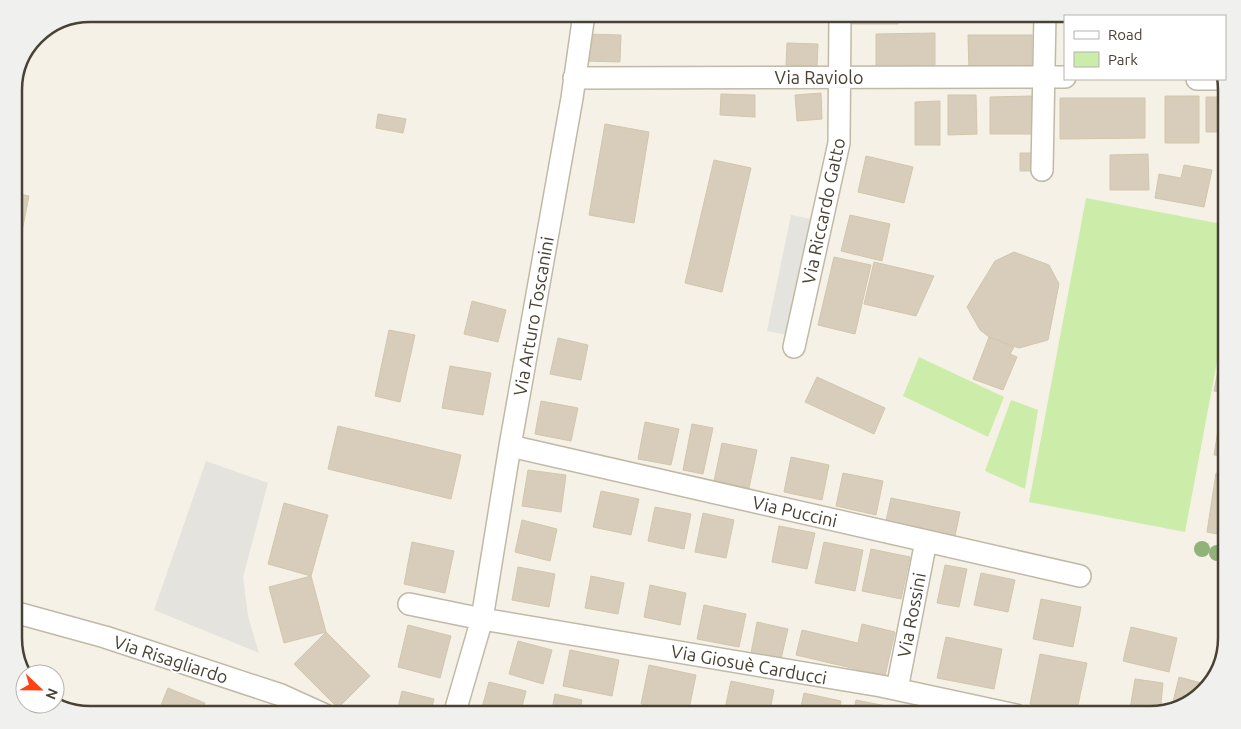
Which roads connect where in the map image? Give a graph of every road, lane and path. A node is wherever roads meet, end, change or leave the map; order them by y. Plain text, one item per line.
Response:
1 (583, 22) edge
2 (840, 22) edge
3 (1046, 22) edge
4 (840, 77) junction
5 (1055, 77) edge
6 (574, 78) junction
7 (1042, 170) dead end
8 (794, 347) dead end
9 (510, 446) junction
10 (926, 541) junction
11 (1080, 576) dead end
12 (409, 604) dead end
13 (23, 614) edge
14 (482, 619) junction
15 (897, 689) junction
16 (305, 706) edge
17 (457, 706) edge
18 (975, 706) edge

1 - 6 street, Via Arturo Toscanini
2 - 4 street, Via Riccardo Gatto
3 - 5 street
4 - 5 street, Via Raviolo
4 - 6 street, Via Raviolo
4 - 8 street, Via Riccardo Gatto
5 - 7 street
6 - 9 street, Via Arturo Toscanini
9 - 10 street, Via Puccini
9 - 14 street, Via Arturo Toscanini
10 - 11 street, Via Puccini
10 - 15 street, Via Rossini
12 - 14 street
13 - 16 street, Via Risagliardo
14 - 15 street, Via Giosuè Carducci
14 - 17 street, Via Arturo Toscanini
15 - 18 street, Via Giosuè Carducci

